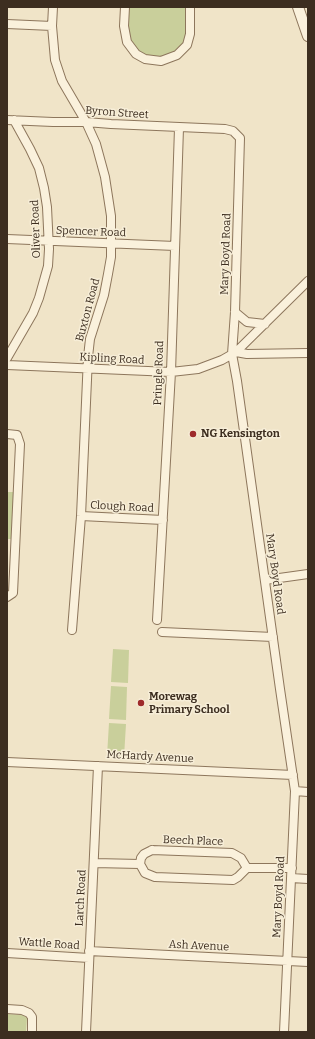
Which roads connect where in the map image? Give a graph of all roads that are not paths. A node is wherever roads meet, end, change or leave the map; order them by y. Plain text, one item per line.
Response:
1 (53, 7) edge
2 (125, 7) edge
3 (190, 7) edge
4 (298, 7) edge
5 (7, 24) edge
6 (52, 26) junction
7 (308, 36) edge
8 (10, 120) edge
9 (86, 122) junction
10 (179, 128) junction
11 (225, 129) joint
12 (7, 239) edge
13 (49, 241) junction
14 (112, 244) junction
15 (175, 246) junction
16 (308, 281) edge
17 (235, 312) junction
18 (265, 324) junction
19 (234, 353) junction
20 (308, 353) edge
21 (7, 358) edge
22 (308, 358) edge
23 (7, 365) edge
24 (87, 368) junction
25 (171, 372) junction
26 (7, 434) edge
27 (80, 516) junction
28 (163, 520) junction
29 (308, 574) edge
30 (265, 580) junction
31 (10, 595) edge
32 (157, 620) dead end
33 (72, 630) dead end
34 (162, 632) dead end
35 (273, 637) junction
36 (7, 762) edge
37 (98, 766) junction
38 (293, 774) junction
39 (295, 791) junction
40 (308, 792) edge
41 (94, 863) junction
42 (140, 864) junction
43 (247, 868) junction
44 (292, 868) junction
45 (291, 878) junction
46 (308, 879) edge
47 (7, 952) edge
48 (89, 954) junction
49 (287, 961) junction
50 (308, 962) edge
51 (7, 1009) edge
52 (32, 1032) edge
53 (86, 1032) edge
54 (284, 1032) edge

1 - 6 street, Buxton Road
2 - 3 street
4 - 7 street
5 - 6 street
6 - 9 street, Buxton Road
8 - 9 street, Byron Street
8 - 13 street, Oliver Road
9 - 10 street, Byron Street
9 - 14 street, Buxton Road
10 - 11 street, Byron Street
10 - 15 street, Pringle Road
11 - 17 street, Mary Boyd Road
12 - 13 street, Spencer Road
13 - 14 street, Spencer Road
13 - 21 street, Oliver Road
14 - 15 street, Spencer Road
14 - 24 street, Buxton Road
15 - 25 street, Pringle Road
16 - 18 street, Kipling Road
17 - 18 street
17 - 19 street, Mary Boyd Road
18 - 19 street, Kipling Road
19 - 20 street, Kipling Road
19 - 25 street, Kipling Road
19 - 30 street, Mary Boyd Road
20 - 22 street
23 - 24 street, Kipling Road
24 - 25 street, Kipling Road
24 - 27 street, Buxton Road
25 - 28 street, Pringle Road
26 - 31 street
27 - 28 street, Clough Road
27 - 33 street, Buxton Road
28 - 32 street, Pringle Road
29 - 30 street
30 - 35 street, Mary Boyd Road
34 - 35 street
35 - 38 street, Mary Boyd Road
36 - 37 street, McHardy Avenue
37 - 38 street, McHardy Avenue
37 - 41 street, Larch Road
38 - 39 street, Mary Boyd Road
39 - 40 street
39 - 44 street, Mary Boyd Road
41 - 42 street
41 - 48 street, Larch Road
42 - 43 street
42 - 43 street, Beech Place
43 - 44 street
44 - 45 street, Mary Boyd Road
45 - 46 street
45 - 49 street, Mary Boyd Road
47 - 48 street, Wattle Road
48 - 49 street, Ash Avenue
48 - 53 street, Larch Road
49 - 50 street, Ash Avenue
49 - 54 street, Mary Boyd Road
51 - 52 street

